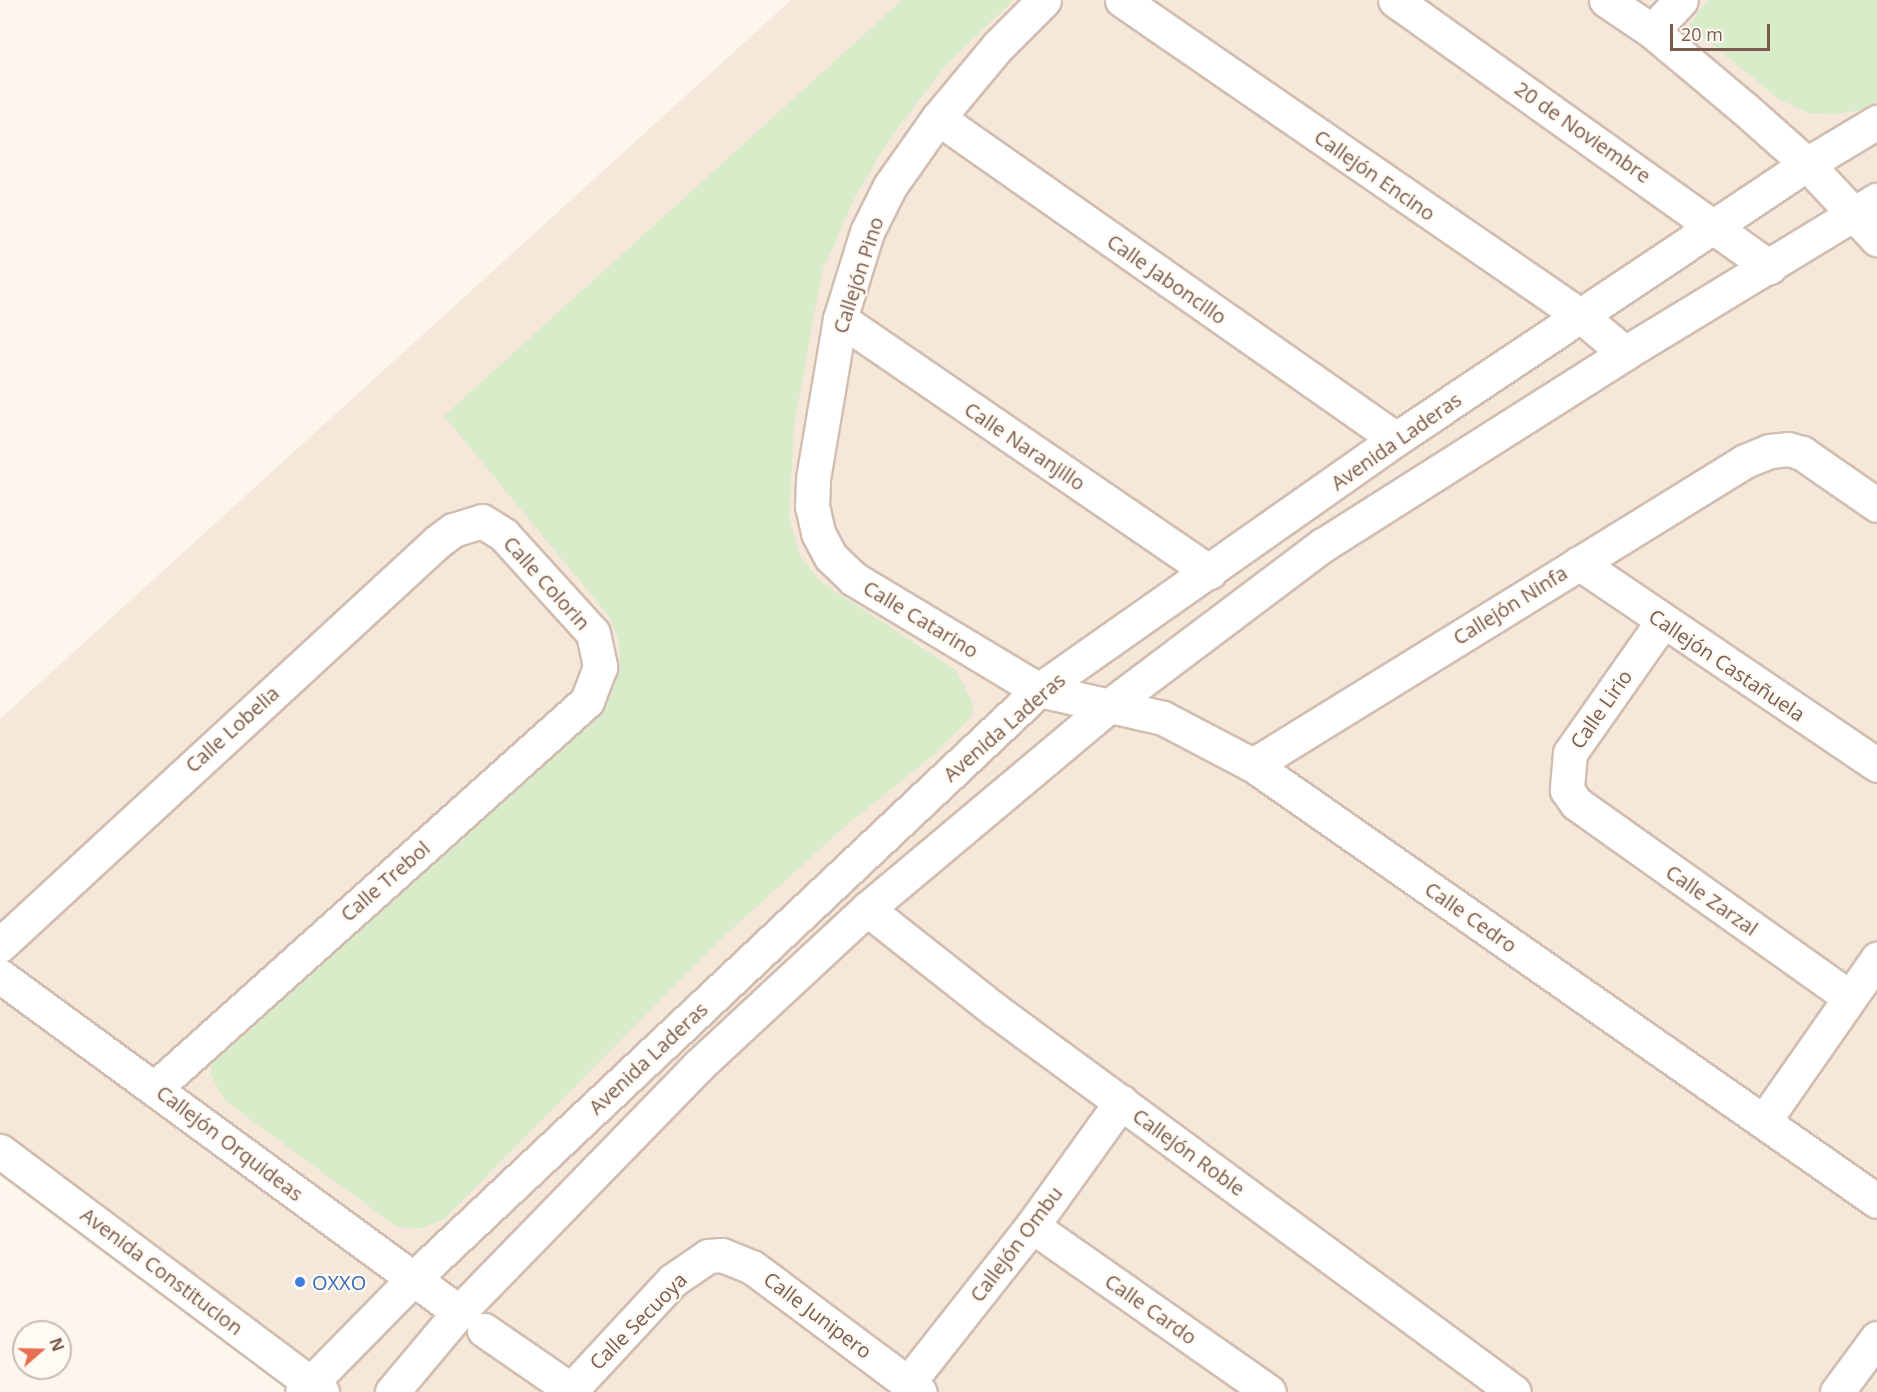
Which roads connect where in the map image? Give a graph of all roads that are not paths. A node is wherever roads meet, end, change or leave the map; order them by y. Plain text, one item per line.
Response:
1 (1044, 0) edge
2 (1122, 0) edge
3 (1395, 0) edge
4 (1606, 0) edge
5 (1681, 0) edge
6 (1652, 31) junction
7 (938, 118) junction
8 (1877, 122) edge
9 (1807, 165) junction
10 (1865, 207) edge
11 (1717, 226) junction
12 (1877, 238) edge
13 (1768, 267) junction
14 (1581, 316) junction
15 (840, 319) junction
16 (1625, 353) junction
17 (1396, 439) junction
18 (1877, 505) edge
19 (471, 522) joint
20 (818, 533) joint
21 (1579, 562) junction
22 (1210, 573) junction
23 (1662, 622) junction
24 (600, 666) joint
25 (1039, 690) junction
26 (1109, 706) junction
27 (1253, 765) junction
28 (1877, 765) edge
29 (1576, 802) joint
30 (867, 909) junction
31 (0, 945) edge
32 (1877, 959) edge
33 (0, 976) edge
34 (1849, 997) junction
35 (156, 1087) junction
36 (1121, 1102) junction
37 (1764, 1121) junction
38 (0, 1151) edge
39 (1877, 1201) edge
40 (1032, 1226) junction
41 (708, 1256) joint
42 (412, 1280) junction
43 (472, 1321) junction
44 (1877, 1338) edge
45 (914, 1387) edge
46 (312, 1389) edge
47 (573, 1391) edge
48 (392, 1392) edge
49 (1269, 1392) edge
50 (1514, 1392) edge
51 (1837, 1392) edge

1 - 7 street, Callejón Pino
2 - 14 street, Callejón Encino
3 - 11 street, 20 de Noviembre
4 - 6 street
5 - 6 street
6 - 9 street
7 - 15 street, Callejón Pino
7 - 17 street, Calle Jaboncillo
8 - 9 street, Avenida Laderas
9 - 10 street
9 - 11 street, Avenida Laderas
10 - 12 street
10 - 13 street, Avenida Laderas
11 - 13 street, 20 de Noviembre
11 - 14 street, Avenida Laderas
13 - 16 street, Avenida Laderas
14 - 16 street, Callejón Encino
14 - 17 street, Avenida Laderas
15 - 20 street, Callejón Pino
15 - 22 street, Calle Naranjillo
16 - 26 street, Avenida Laderas
17 - 22 street, Avenida Laderas
18 - 21 street, Callejón Ninfa
19 - 24 street, Calle Colorin
19 - 31 street, Calle Lobelia
20 - 25 street, Calle Catarino
21 - 23 street, Callejón Castañuela
21 - 27 street, Callejón Ninfa
22 - 25 street, Avenida Laderas
23 - 28 street, Callejón Castañuela
23 - 29 street, Calle Lirio
24 - 35 street, Calle Trebol
25 - 26 street, Calle Cedro
25 - 42 street, Avenida Laderas
26 - 27 street, Calle Cedro
26 - 30 street, Avenida Laderas
27 - 37 street, Calle Cedro
29 - 34 street, Calle Zarzal
30 - 36 street, Callejón Roble
30 - 43 street, Avenida Laderas
32 - 34 street
33 - 35 street, Callejón Orquideas
34 - 37 street
35 - 42 street, Callejón Orquideas
36 - 40 street, Callejón Ombu
36 - 50 street, Callejón Roble
37 - 39 street, Calle Cedro
38 - 46 street, Avenida Constitucion
40 - 45 street, Callejón Ombu
40 - 49 street, Calle Cardo
41 - 45 street, Calle Junipero
41 - 47 street, Calle Secuoya
42 - 43 street, Callejón Orquideas
42 - 46 street, Avenida Laderas
43 - 47 street, Callejón Orquideas
43 - 48 street, Avenida Laderas
44 - 51 street

